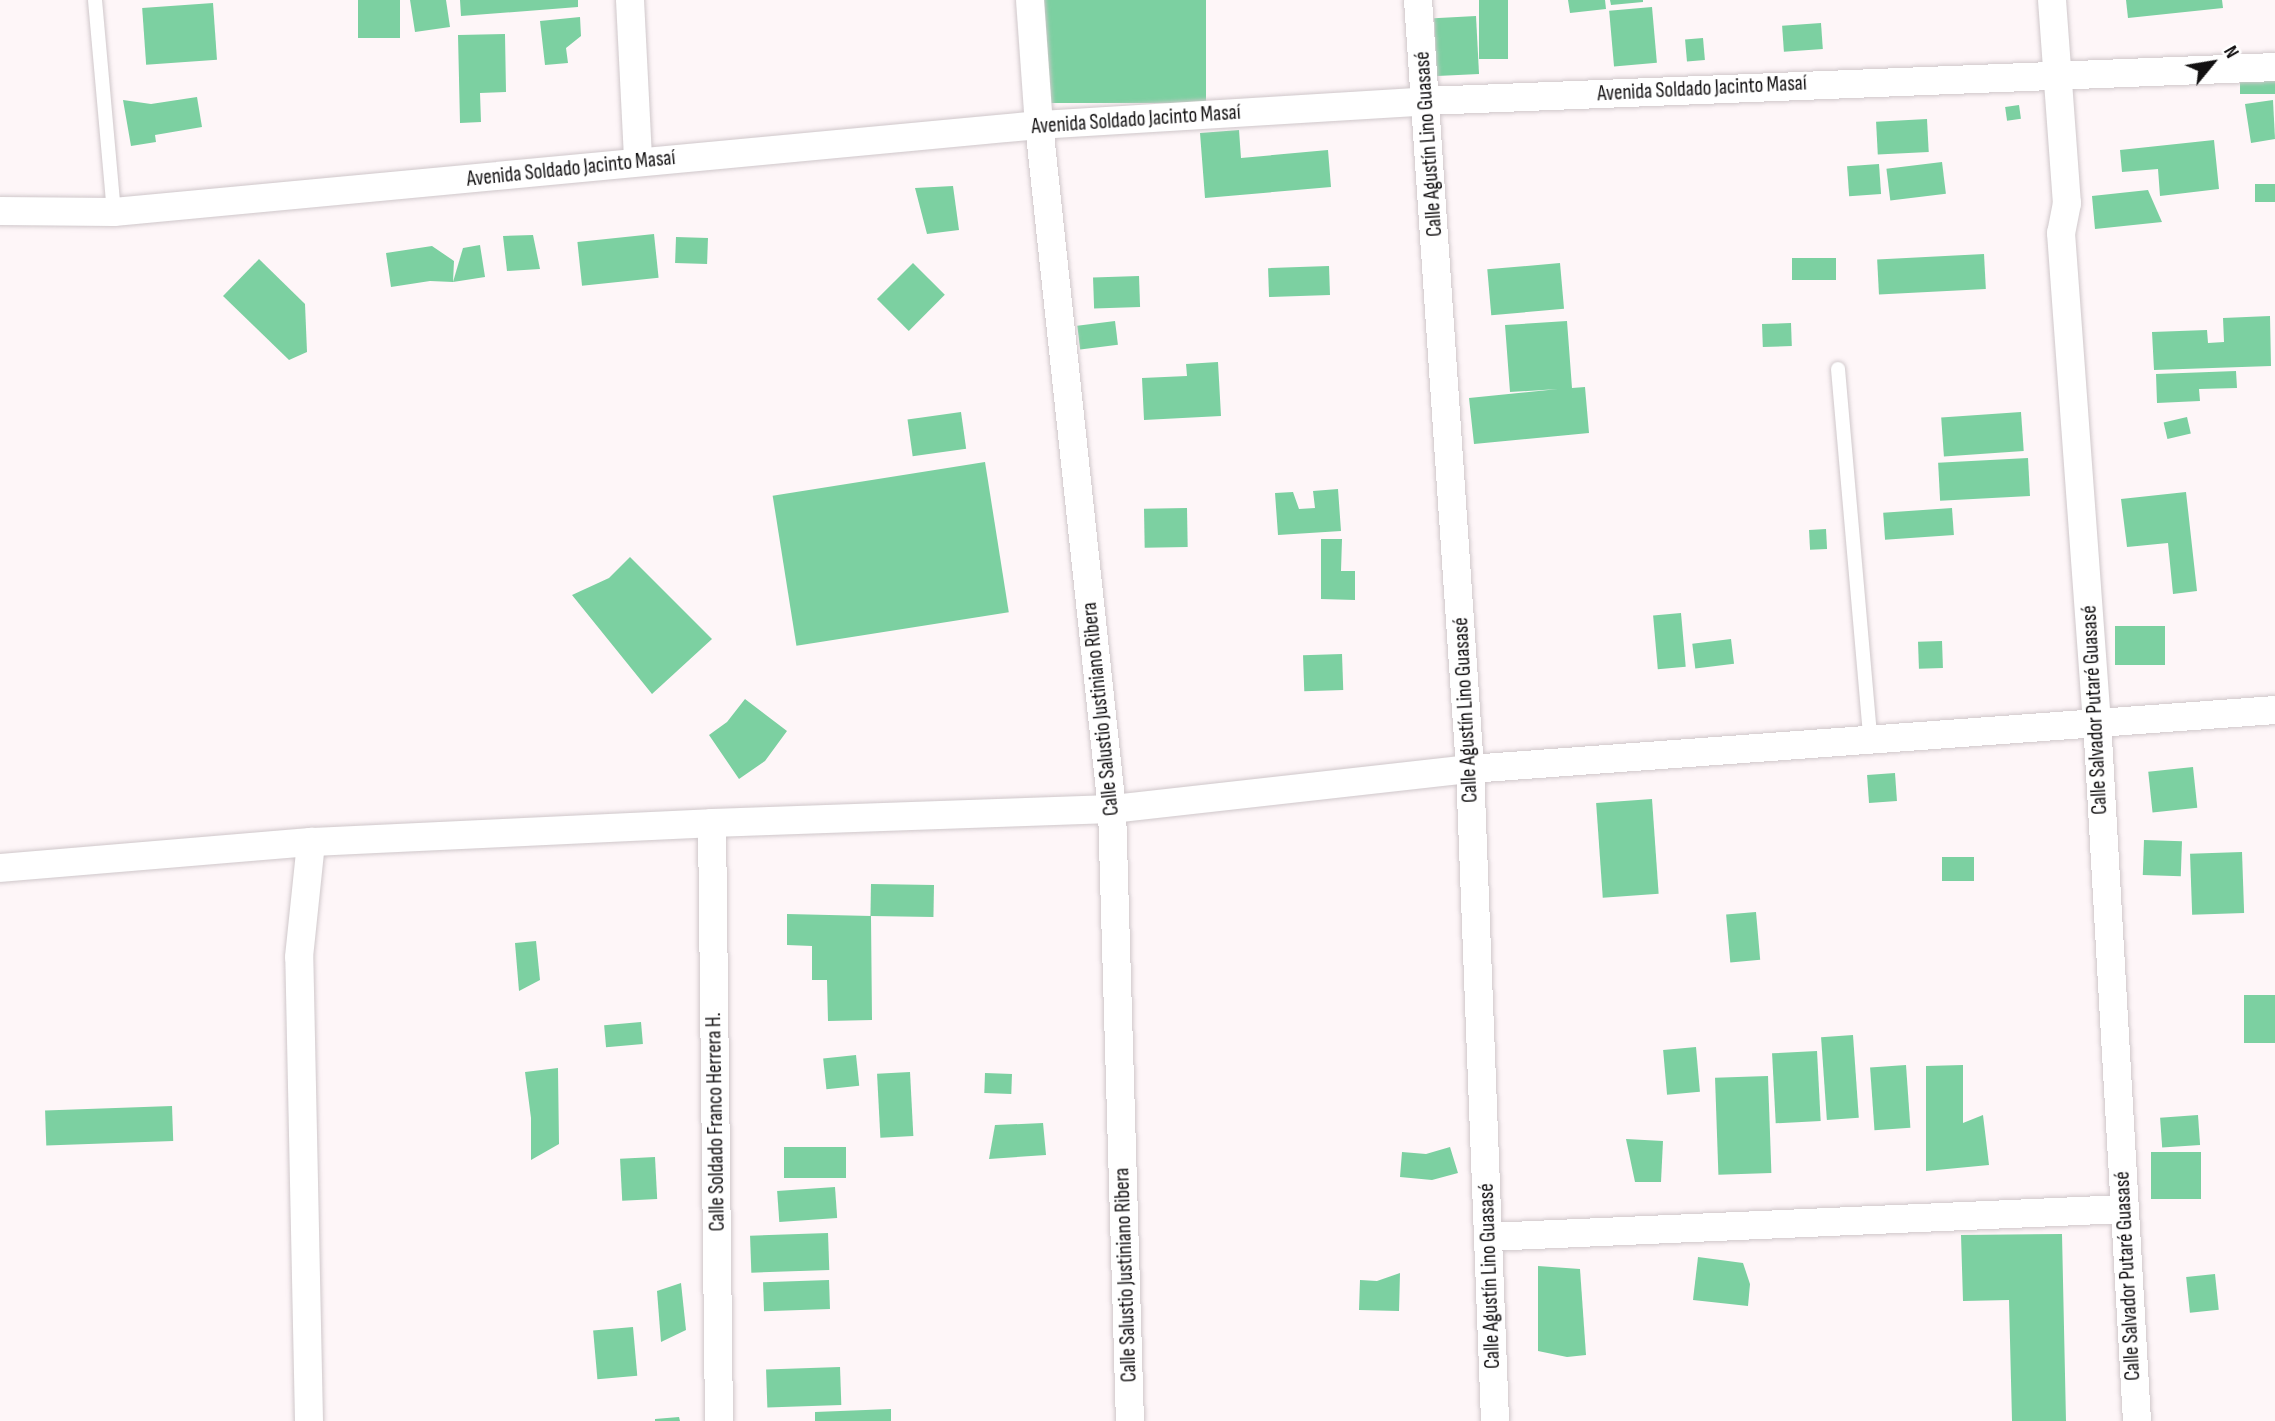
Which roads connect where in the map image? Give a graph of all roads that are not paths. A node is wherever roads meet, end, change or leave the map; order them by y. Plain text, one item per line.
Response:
1 (95, 0) edge
2 (630, 0) edge
3 (1030, 0) edge
4 (1418, 0) edge
5 (2052, 0) edge
6 (2275, 67) edge
7 (2056, 74) junction
8 (1426, 101) junction
9 (1039, 125) junction
10 (638, 160) junction
11 (0, 211) edge
12 (114, 212) junction
13 (1838, 369) dead end
14 (2275, 710) edge
15 (2097, 721) junction
16 (1870, 738) junction
17 (1470, 769) junction
18 (1112, 809) junction
19 (712, 823) junction
20 (311, 842) junction
21 (0, 867) edge
22 (2124, 1209) junction
23 (1488, 1237) junction
24 (309, 1421) edge
25 (719, 1421) edge
26 (1130, 1421) edge
27 (1495, 1421) edge
28 (2137, 1421) edge

1 - 12 lane
2 - 10 street
3 - 9 street, Calle Salustio Justiniano Ribera
4 - 8 street, Calle Agustín Lino Guasasé
5 - 7 street, Calle Salvador Putaré Guasasé
6 - 7 street, Avenida Soldado Jacinto Masaí
7 - 8 street, Avenida Soldado Jacinto Masaí
7 - 15 street, Calle Salvador Putaré Guasasé
8 - 9 street, Avenida Soldado Jacinto Masaí
8 - 17 street, Calle Agustín Lino Guasasé
9 - 10 street, Avenida Soldado Jacinto Masaí
9 - 18 street, Calle Salustio Justiniano Ribera
10 - 12 street, Avenida Soldado Jacinto Masaí
11 - 12 street, Avenida Soldado Jacinto Masaí
13 - 16 lane
14 - 15 street
15 - 16 street
15 - 22 street, Calle Salvador Putaré Guasasé
16 - 17 street
17 - 18 street
17 - 23 street, Calle Agustín Lino Guasasé
18 - 19 street
18 - 26 street, Calle Salustio Justiniano Ribera
19 - 20 street
19 - 25 street, Calle Soldado Franco Herrera H.
20 - 21 street
20 - 24 street
22 - 23 street
22 - 28 street, Calle Salvador Putaré Guasasé
23 - 27 street, Calle Agustín Lino Guasasé

